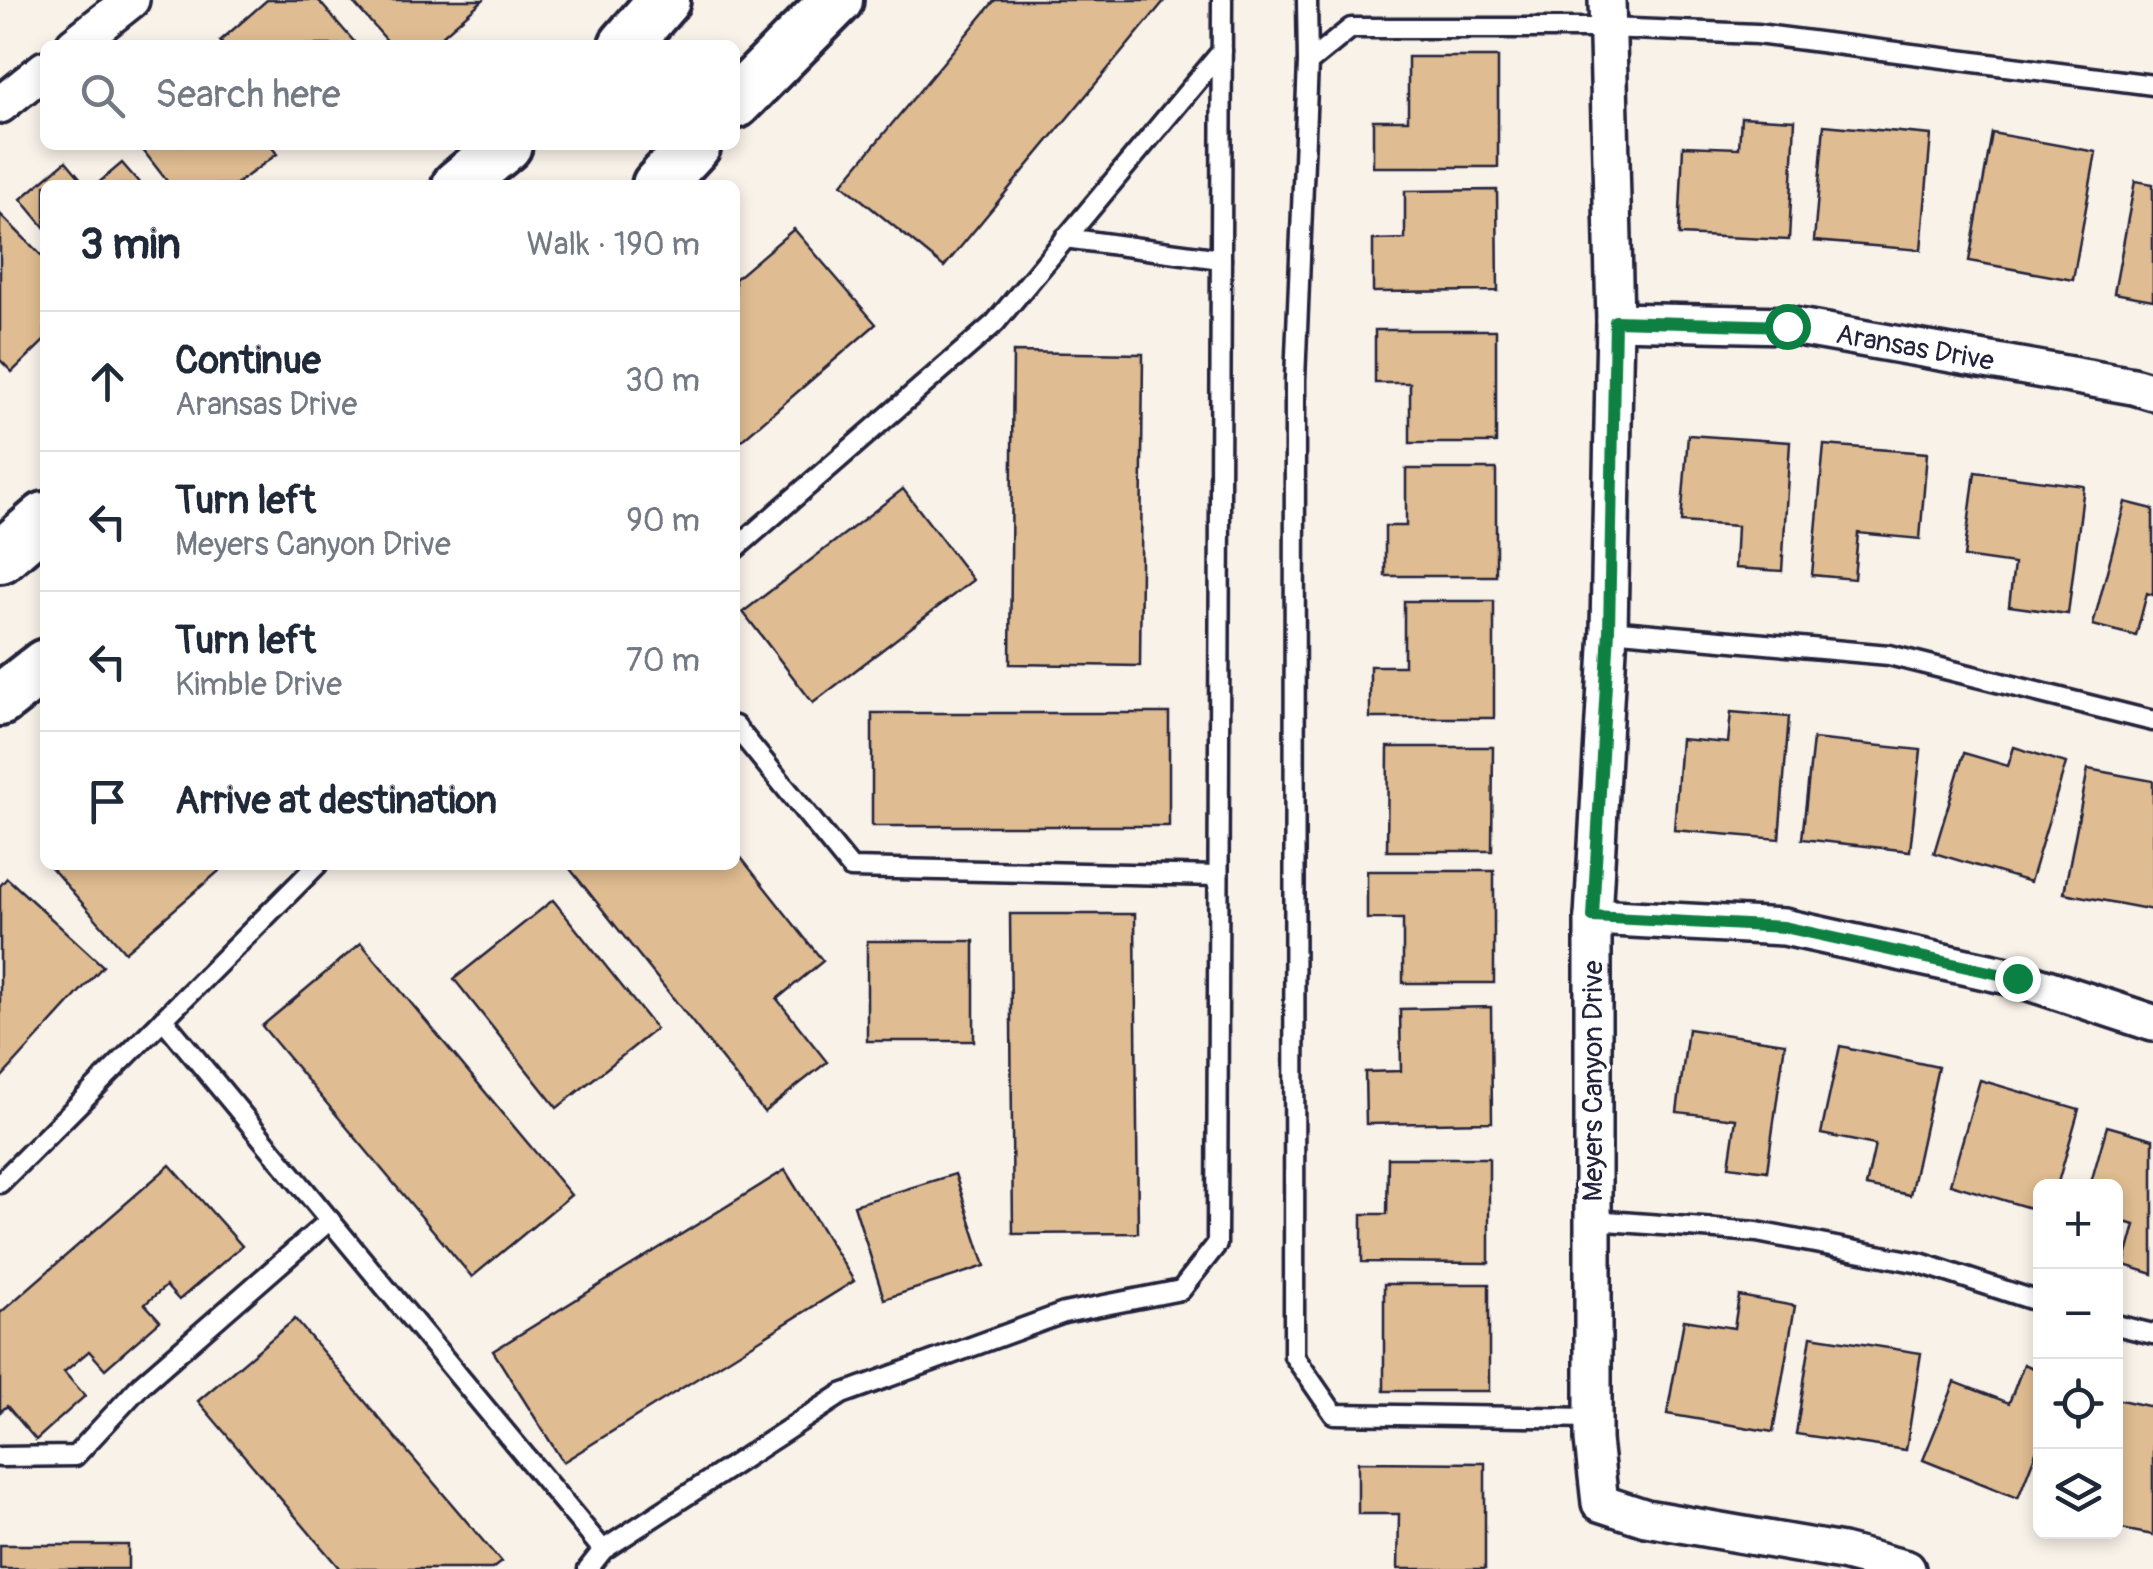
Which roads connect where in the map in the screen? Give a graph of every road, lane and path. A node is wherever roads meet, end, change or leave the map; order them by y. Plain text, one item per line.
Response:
1 (131, 0) edge
2 (664, 0) edge
3 (838, 0) edge
4 (1222, 0) edge
5 (1307, 0) edge
6 (1607, 14) edge
7 (80, 40) edge
8 (629, 40) edge
9 (1222, 51) junction
10 (1308, 63) junction
11 (40, 72) edge
12 (2153, 85) edge
13 (740, 98) edge
14 (0, 104) edge
15 (500, 150) edge
16 (691, 150) edge
17 (464, 180) edge
18 (663, 180) edge
19 (1066, 238) junction
20 (1221, 259) junction
21 (1615, 321) junction
22 (2153, 392) edge
23 (40, 522) edge
24 (740, 545) edge
25 (0, 556) edge
26 (1609, 630) junction
27 (40, 669) edge
28 (0, 700) edge
29 (2153, 721) edge
30 (740, 732) edge
31 (312, 870) edge
32 (1218, 876) junction
33 (1593, 917) junction
34 (163, 1019) junction
35 (2153, 1023) edge
36 (0, 1182) edge
37 (330, 1220) junction
38 (1593, 1220) junction
39 (2033, 1300) edge
40 (2123, 1327) edge
41 (2153, 1334) edge
42 (1593, 1418) junction
43 (0, 1457) edge
44 (603, 1550) junction
45 (588, 1569) edge
46 (1907, 1569) edge

1 - 7 street
2 - 8 main road
3 - 13 main road
4 - 9 lane
5 - 10 lane
6 - 10 lane
6 - 12 lane
6 - 21 street, Meyers Canyon Drive
9 - 19 lane
9 - 20 lane
10 - 42 lane
11 - 14 street
15 - 17 main road
16 - 18 main road
19 - 20 lane
19 - 24 lane
20 - 32 lane
21 - 22 street, Aransas Drive
21 - 26 street, Meyers Canyon Drive
23 - 25 main road
26 - 29 lane
26 - 33 street, Meyers Canyon Drive
27 - 28 main road
30 - 32 lane
31 - 34 lane
32 - 44 lane
33 - 35 street
33 - 38 street, Meyers Canyon Drive
34 - 36 lane
34 - 37 lane
37 - 43 lane
37 - 44 lane
38 - 39 lane
38 - 42 street, Meyers Canyon Drive
40 - 41 lane
42 - 46 street, Meyers Canyon Drive
44 - 45 lane

